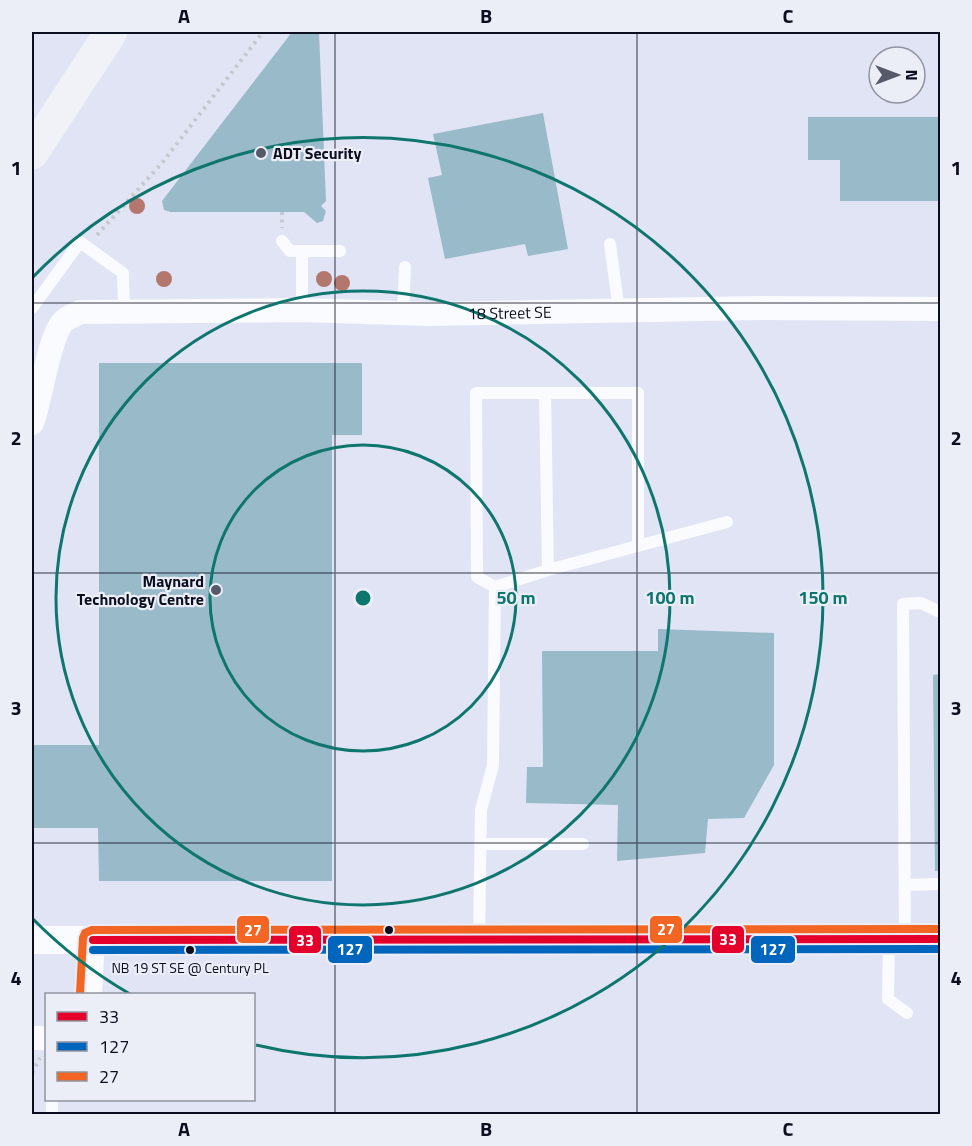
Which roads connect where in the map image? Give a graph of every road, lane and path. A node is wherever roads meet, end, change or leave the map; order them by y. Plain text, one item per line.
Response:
1 (111, 32) edge
2 (263, 32) edge
3 (32, 153) edge
4 (94, 239) dead end
5 (282, 241) dead end
6 (610, 244) dead end
7 (302, 251) junction
8 (340, 251) dead end
9 (405, 267) dead end
10 (32, 308) edge
11 (940, 309) edge
12 (302, 310) junction
13 (124, 311) junction
14 (619, 311) junction
15 (403, 312) junction
16 (545, 393) junction
17 (32, 423) edge
18 (728, 522) dead end
19 (638, 546) junction
20 (548, 570) junction
21 (495, 587) junction
22 (940, 612) edge
23 (480, 844) junction
24 (583, 844) dead end
25 (940, 884) edge
26 (905, 885) junction
27 (479, 939) junction
28 (897, 939) junction
29 (940, 939) edge
30 (32, 940) edge
31 (93, 940) junction
32 (90, 993) edge
33 (907, 1013) dead end

1 - 3 main road
2 - 4 path
5 - 7 lane
6 - 14 lane
7 - 8 lane
7 - 12 lane
9 - 15 lane
10 - 13 lane
11 - 14 street, 18 Street SE
12 - 13 street, 18 Street SE
12 - 15 street, 18 Street SE
13 - 17 street, 18 Street SE
14 - 15 street, 18 Street SE
16 - 19 lane
16 - 20 lane
16 - 21 lane
18 - 19 lane
19 - 20 lane
20 - 21 lane
21 - 23 lane
22 - 26 lane
23 - 24 lane
23 - 27 lane
25 - 26 lane
26 - 28 lane
27 - 28 street
27 - 31 street
28 - 29 street
28 - 33 lane
30 - 31 street
31 - 32 street

